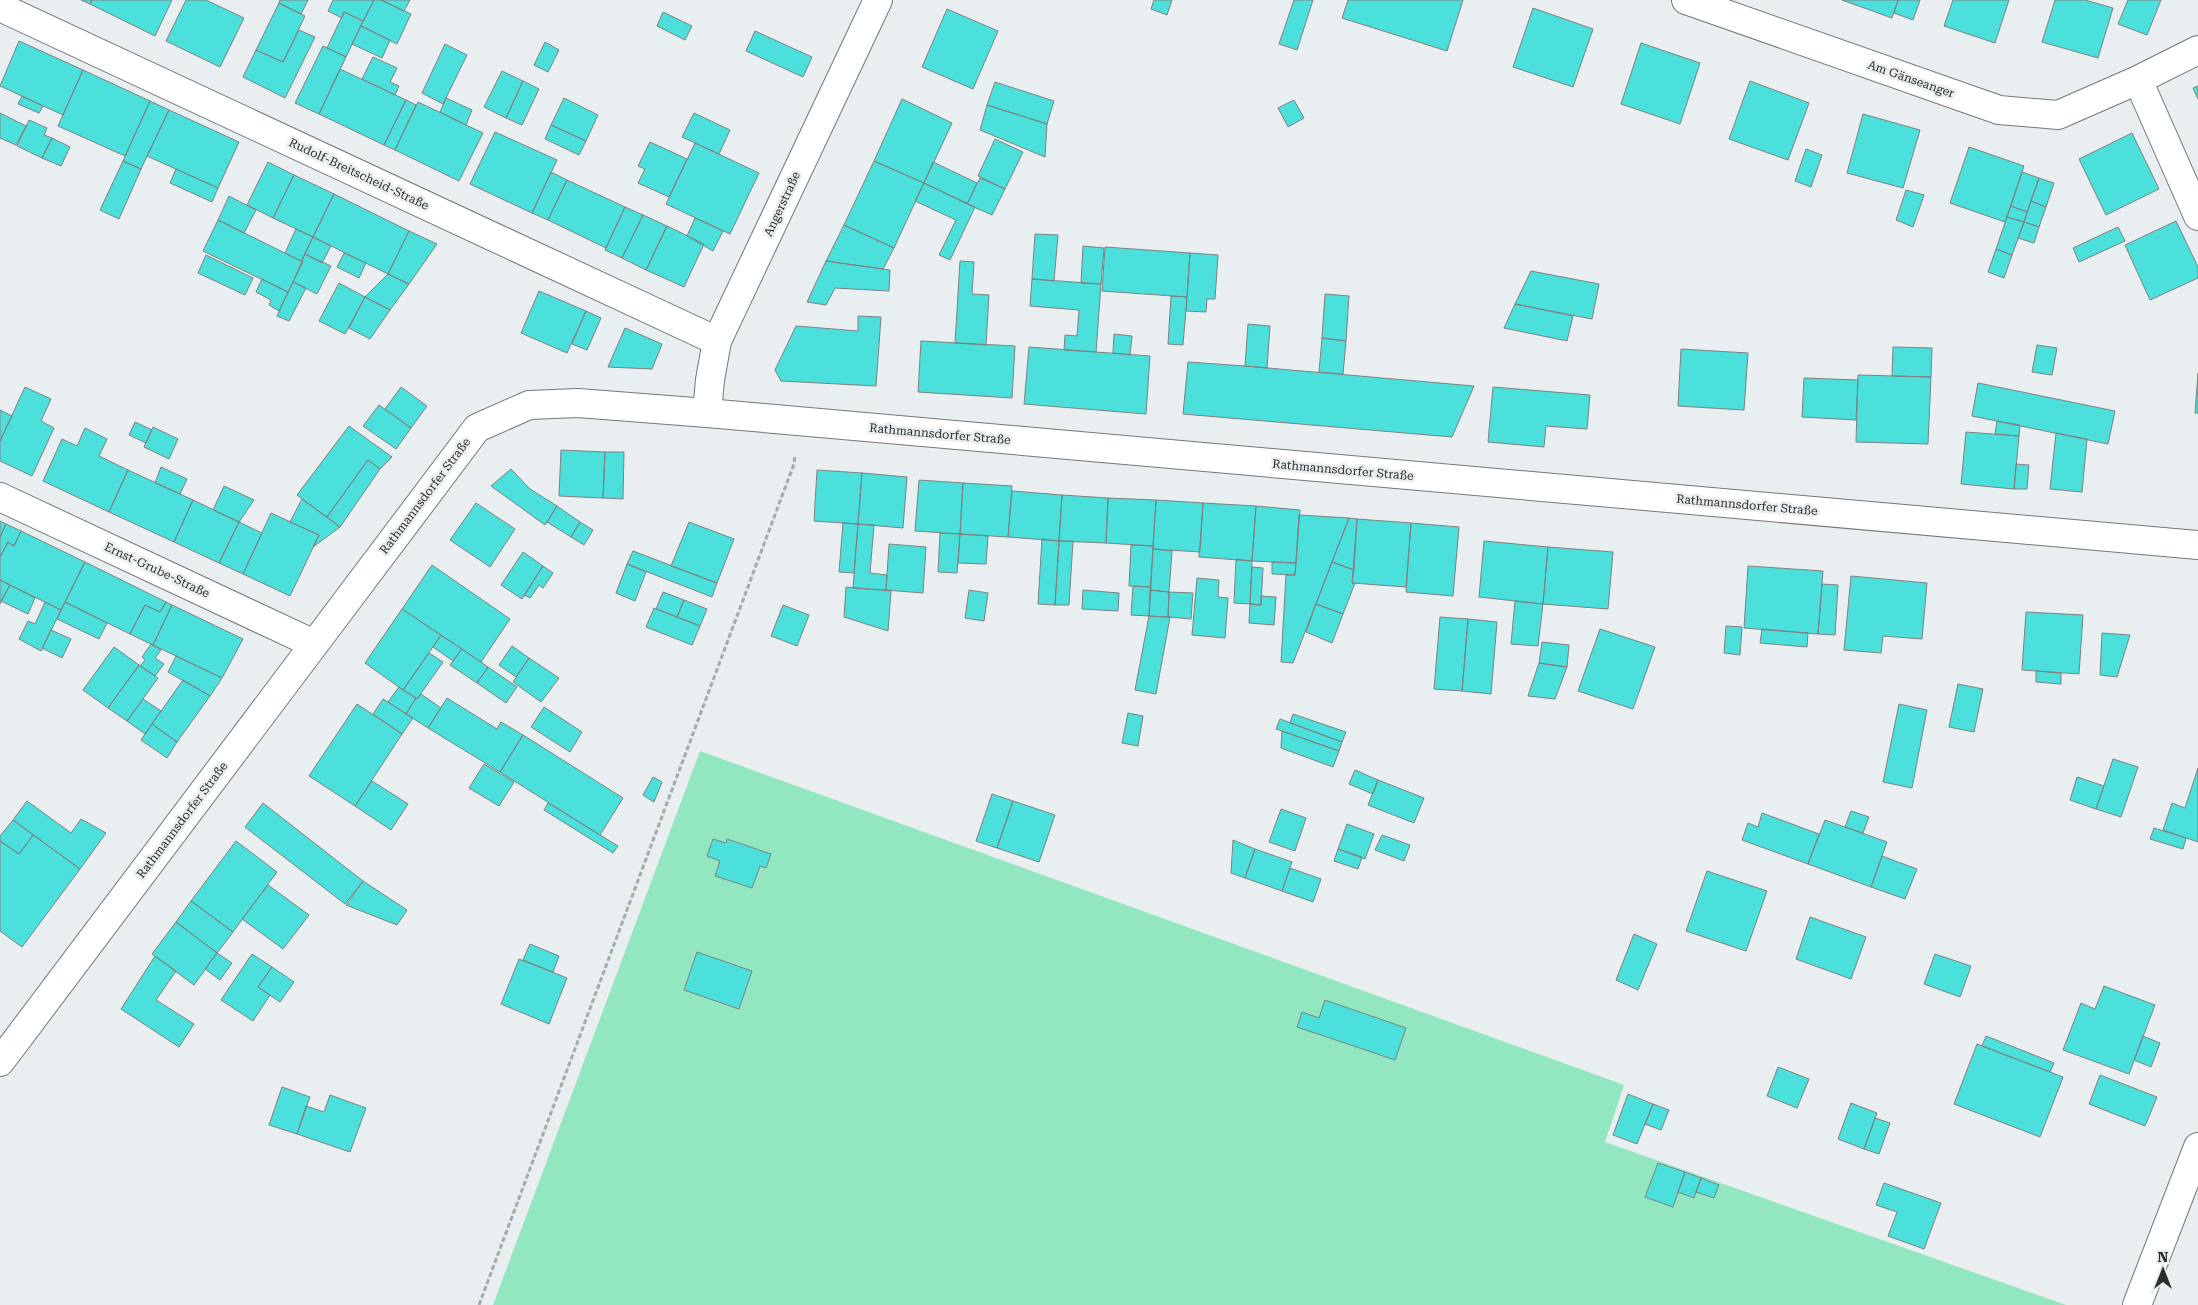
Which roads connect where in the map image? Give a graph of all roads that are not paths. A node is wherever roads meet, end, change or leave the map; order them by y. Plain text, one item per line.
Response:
1 (878, 0) edge
2 (1686, 0) edge
3 (0, 7) edge
4 (2198, 50) edge
5 (2138, 80) junction
6 (2198, 216) edge
7 (717, 341) junction
8 (707, 413) junction
9 (0, 496) edge
10 (2198, 545) edge
11 (314, 644) junction
12 (0, 1062) edge
13 (2198, 1146) edge
14 (2137, 1305) edge

1 - 7 street, Angerstraße
2 - 5 street, Am Gänseanger
3 - 7 street, Rudolf-Breitscheid-Straße
4 - 5 street, Am Gänseanger
5 - 6 street
7 - 8 street, Angerstraße
8 - 10 street, Rathmannsdorfer Straße
8 - 11 street, Rathmannsdorfer Straße
9 - 11 street, Ernst-Grube-Straße
11 - 12 street, Rathmannsdorfer Straße
13 - 14 street

